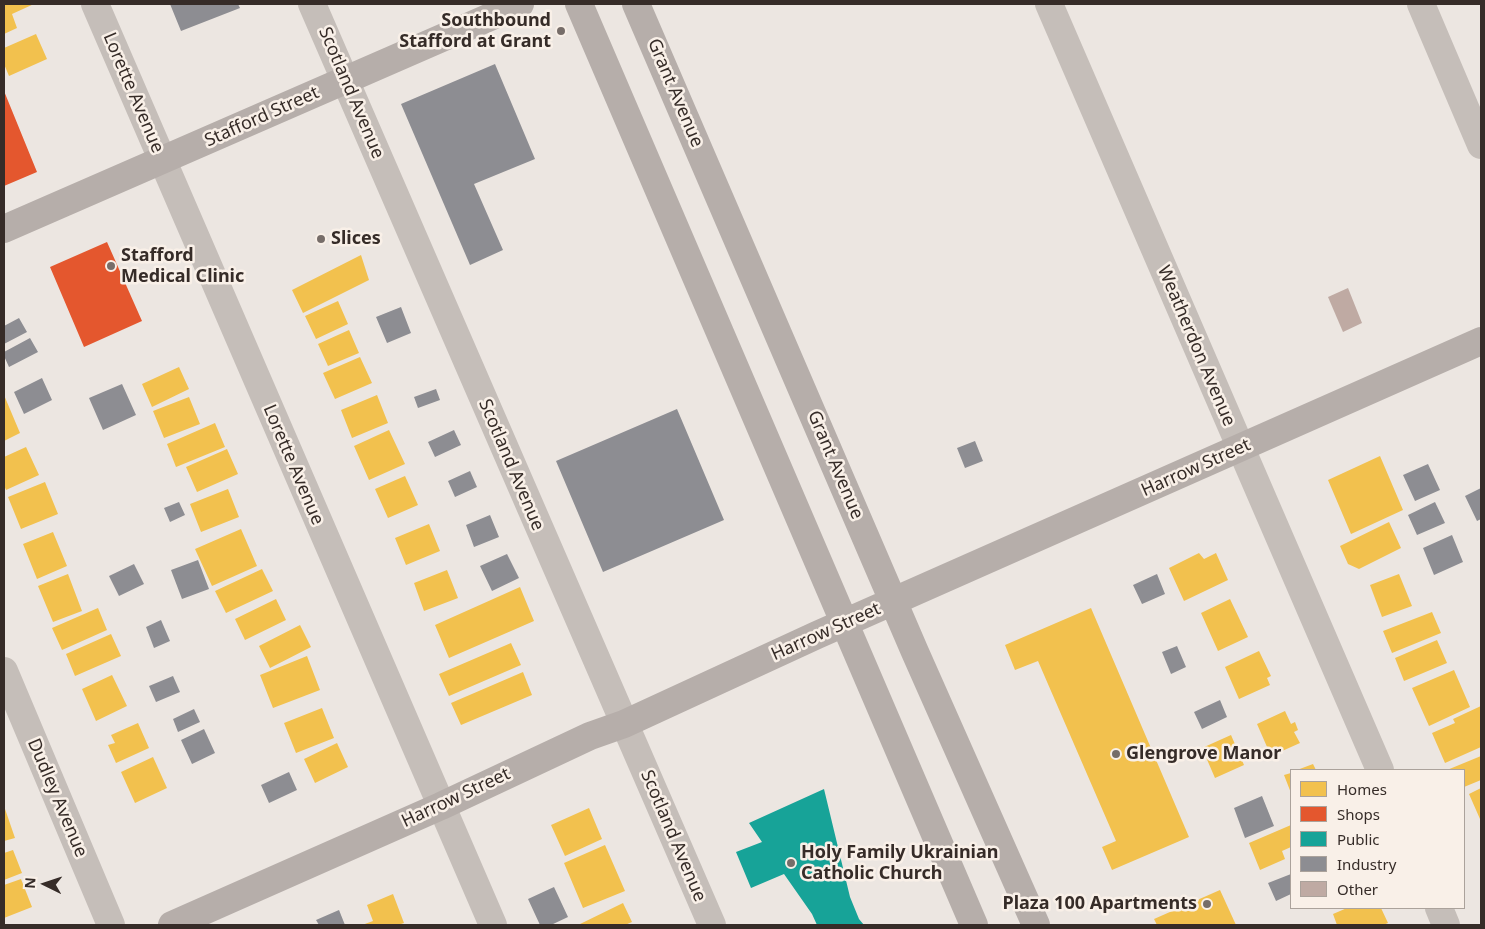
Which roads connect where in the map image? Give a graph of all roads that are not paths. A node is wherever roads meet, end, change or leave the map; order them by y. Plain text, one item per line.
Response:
1 (95, 4) edge
2 (312, 4) edge
3 (520, 4) edge
4 (579, 4) edge
5 (636, 4) edge
6 (1049, 4) edge
7 (1420, 4) edge
8 (346, 80) junction
9 (1481, 145) edge
10 (162, 160) junction
11 (4, 229) edge
12 (1481, 341) edge
13 (1240, 448) junction
14 (894, 602) junction
15 (845, 623) junction
16 (4, 671) edge
17 (624, 724) junction
18 (1380, 769) edge
19 (441, 806) junction
20 (1439, 909) edge
21 (111, 925) edge
22 (172, 925) edge
23 (492, 925) edge
24 (712, 925) edge
25 (974, 925) edge
26 (1036, 925) edge
27 (1446, 925) edge

1 - 10 street, Lorette Avenue
2 - 8 street, Scotland Avenue
3 - 8 street, Stafford Street
4 - 15 street
5 - 14 street, Grant Avenue
6 - 13 street, Weatherdon Avenue
7 - 9 street
8 - 10 street, Stafford Street
8 - 17 street, Scotland Avenue
10 - 11 street, Stafford Street
10 - 19 street, Lorette Avenue
12 - 13 street, Harrow Street
13 - 14 street, Harrow Street
13 - 18 street, Weatherdon Avenue
14 - 15 street, Harrow Street
14 - 26 street, Grant Avenue
15 - 17 street, Harrow Street
15 - 25 street
16 - 21 street, Dudley Avenue
17 - 19 street, Harrow Street
17 - 24 street, Scotland Avenue
19 - 22 street, Harrow Street
19 - 23 street, Lorette Avenue
20 - 27 street

